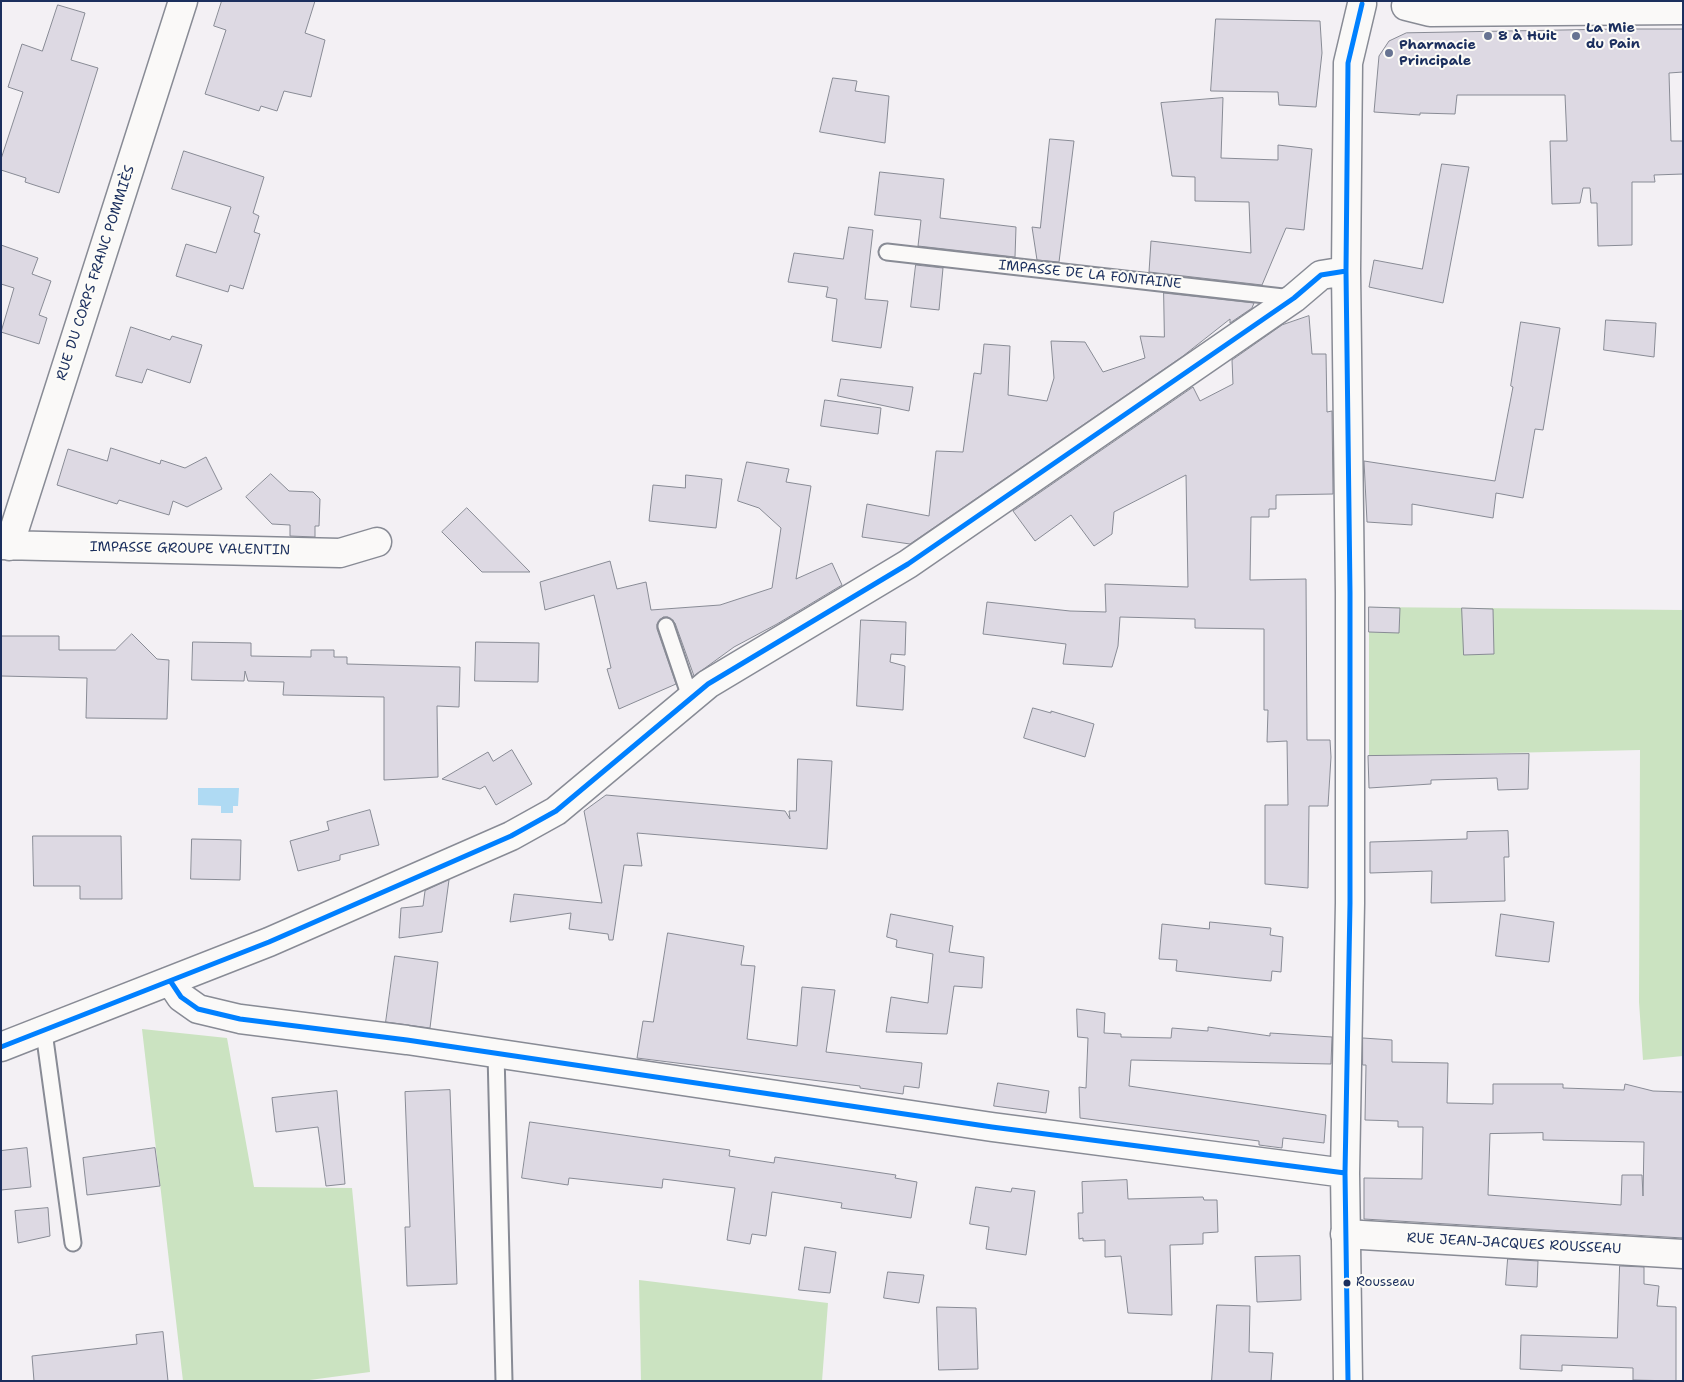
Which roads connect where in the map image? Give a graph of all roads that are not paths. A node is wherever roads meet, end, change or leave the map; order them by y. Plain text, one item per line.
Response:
1 (183, 1) edge
2 (1359, 3) edge
3 (1407, 3) edge
4 (1670, 9) edge
5 (887, 252) dead end
6 (1346, 271) junction
7 (1294, 298) junction
8 (378, 542) dead end
9 (5, 545) edge
10 (666, 626) dead end
11 (690, 697) junction
12 (171, 982) junction
13 (44, 1032) junction
14 (1, 1047) edge
15 (496, 1053) junction
16 (1345, 1173) junction
17 (1345, 1234) junction
18 (73, 1243) dead end
19 (1683, 1254) edge
20 (504, 1381) edge
21 (1348, 1381) edge

1 - 9 street, RUE DU CORPS FRANC POMMIÈS
2 - 3 street
2 - 6 street
3 - 4 street
5 - 7 lane, IMPASSE DE LA FONTAINE
6 - 7 street
6 - 16 street
7 - 11 street
8 - 9 street, IMPASSE GROUPE VALENTIN
10 - 11 lane
11 - 12 street
12 - 13 street
12 - 15 street
13 - 14 street
13 - 18 lane
15 - 16 street
15 - 20 lane
16 - 17 street
17 - 19 street, RUE JEAN-JACQUES ROUSSEAU
17 - 21 street

